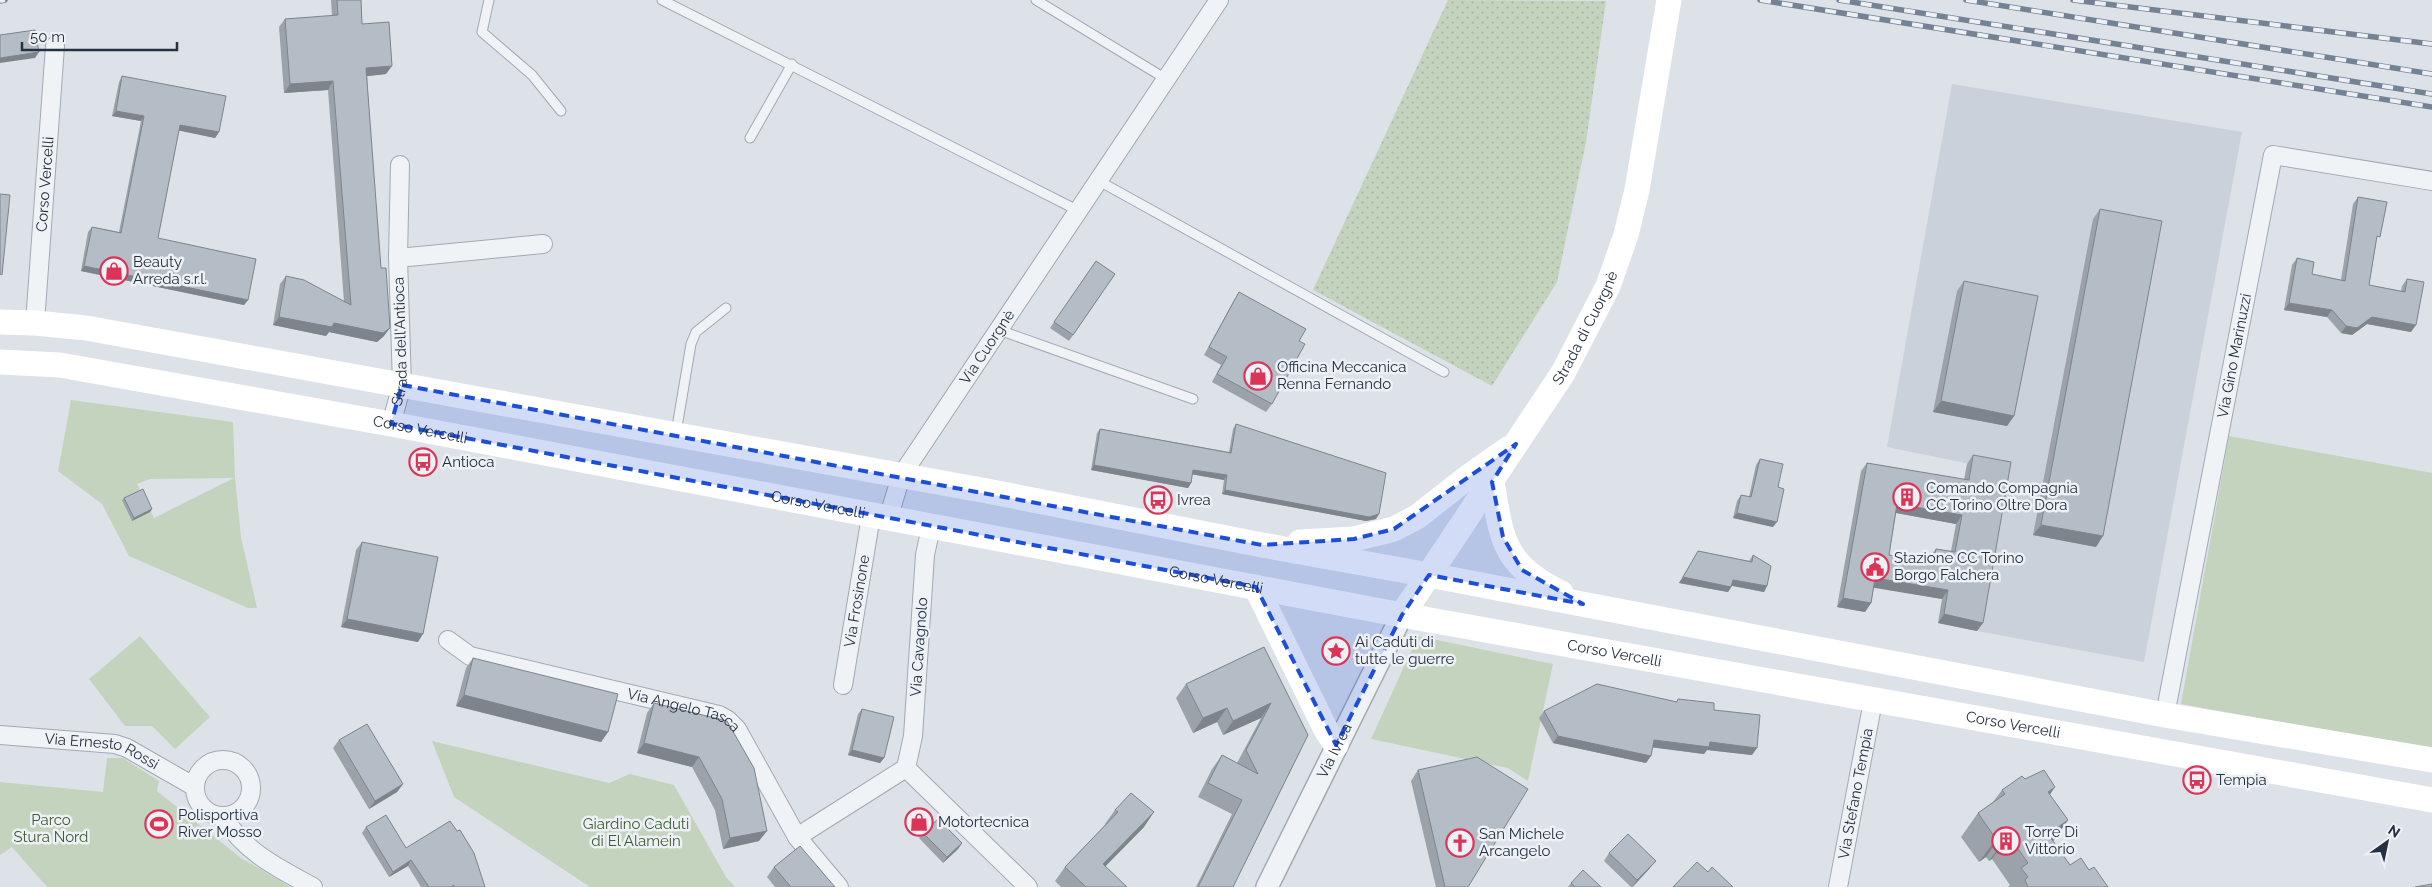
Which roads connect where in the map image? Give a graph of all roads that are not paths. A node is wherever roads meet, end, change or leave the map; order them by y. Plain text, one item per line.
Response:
1 (489, 0) edge
2 (662, 0) edge
3 (1036, 0) edge
4 (1219, 0) edge
5 (1667, 9) edge
6 (55, 46) dead end
7 (792, 64) junction
8 (1166, 80) junction
9 (561, 111) dead end
10 (750, 138) dead end
11 (400, 165) dead end
12 (1098, 181) junction
13 (2432, 181) edge
14 (1079, 211) junction
15 (543, 244) dead end
16 (398, 258) junction
17 (726, 308) dead end
18 (0, 322) edge
19 (35, 323) junction
20 (999, 330) junction
21 (0, 362) edge
22 (1444, 372) dead end
23 (402, 385) junction
24 (1193, 399) dead end
25 (391, 424) junction
26 (675, 435) junction
27 (1516, 444) junction
28 (901, 476) junction
29 (1492, 482) junction
30 (880, 518) junction
31 (931, 527) junction
32 (1262, 546) junction
33 (1429, 575) junction
34 (1256, 587) junction
35 (1583, 604) junction
36 (1402, 615) junction
37 (448, 640) dead end
38 (843, 685) dead end
39 (1873, 701) junction
40 (2165, 715) junction
41 (0, 734) edge
42 (1336, 745) junction
43 (2432, 760) edge
44 (906, 768) junction
45 (195, 787) junction
46 (2432, 800) edge
47 (242, 808) junction
48 (224, 816) junction
49 (797, 837) junction
50 (246, 843) junction
51 (313, 887) edge
52 (839, 887) edge
53 (1028, 887) edge
54 (1267, 887) edge
55 (1838, 887) edge

1 - 9 lane
2 - 7 lane
3 - 8 lane
4 - 8 street, Via Cuorgnè
5 - 27 main road, Strada di Cuorgnè
6 - 19 street, Corso Vercelli
7 - 10 lane
7 - 14 lane
8 - 12 street, Via Cuorgnè
11 - 16 street, Strada dell'Antioca
12 - 14 street, Via Cuorgnè
12 - 22 lane
13 - 40 street, Via Gino Marinuzzi
14 - 20 street, Via Cuorgnè
15 - 16 street, Strada dell'Antioca
16 - 23 street, Strada dell'Antioca
17 - 26 lane
18 - 19 main road
19 - 23 main road
20 - 24 lane
20 - 28 street, Via Cuorgnè
21 - 25 main road, Corso Vercelli
23 - 25 street, Strada dell'Antioca
23 - 26 main road
25 - 30 main road, Corso Vercelli
26 - 28 main road
27 - 29 main road, Strada di Cuorgnè
27 - 32 main road
28 - 30 street, Via Cuorgnè
28 - 32 main road
29 - 33 main road, Strada di Cuorgnè
29 - 35 main road
30 - 31 main road, Corso Vercelli
30 - 38 street, Via Frosinone
31 - 34 main road, Corso Vercelli
31 - 44 street, Via Cavagnolo
32 - 33 main road
33 - 35 main road
33 - 36 main road, Strada di Cuorgnè
34 - 36 main road, Corso Vercelli
34 - 42 main road
35 - 40 main road
36 - 39 main road, Corso Vercelli
36 - 42 street, Via Ivrea
37 - 49 street, Via Angelo Tasca
39 - 46 main road, Corso Vercelli
39 - 55 street, Via Stefano Tempia
40 - 43 main road
41 - 45 street, Via Ernesto Rossi
42 - 54 street, Via Ivrea
44 - 49 street
44 - 53 street
45 - 47 street
45 - 48 street
47 - 48 street
47 - 50 street
48 - 50 street
49 - 52 street, Via Angelo Tasca
50 - 51 street

